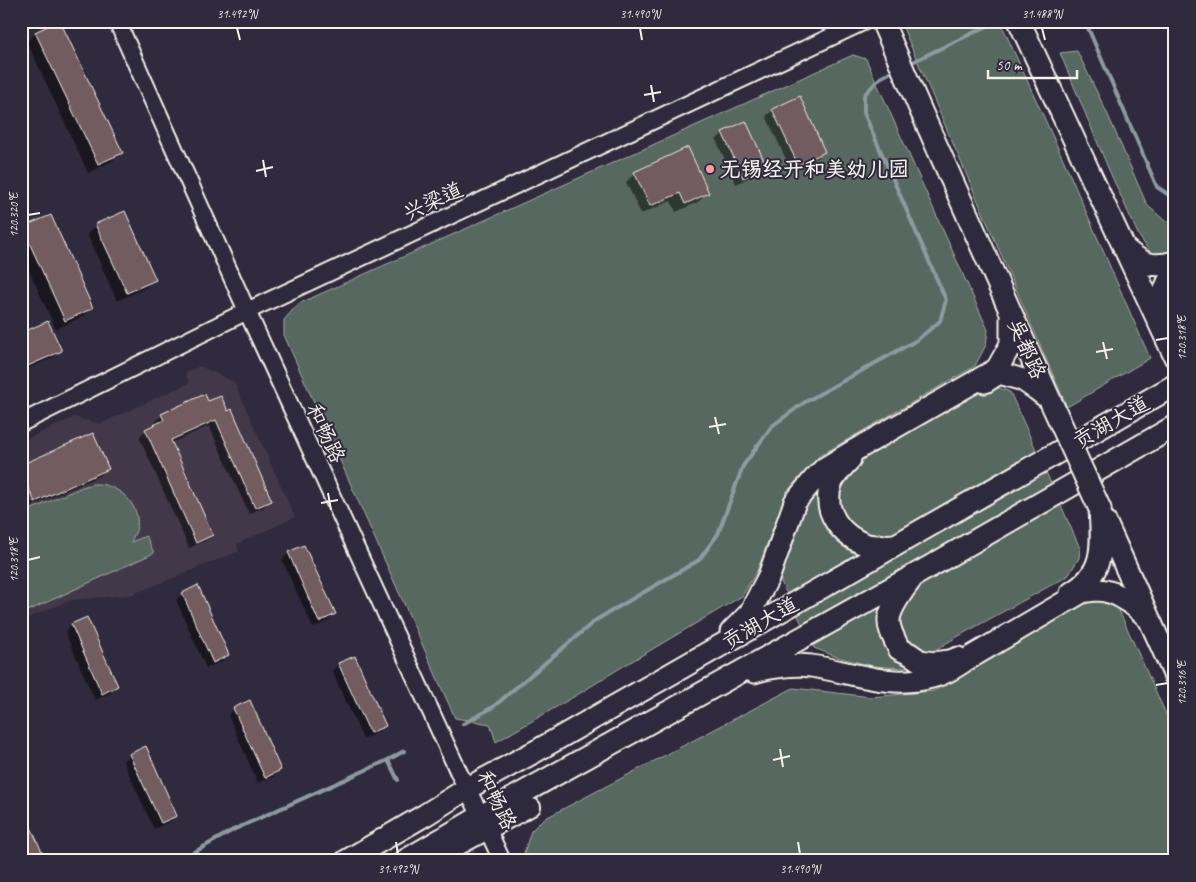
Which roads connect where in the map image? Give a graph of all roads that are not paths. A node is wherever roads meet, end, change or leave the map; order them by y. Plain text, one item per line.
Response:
1 (110, 21) edge
2 (117, 21) edge
3 (841, 21) edge
4 (865, 21) edge
5 (882, 21) edge
6 (1019, 21) edge
7 (1124, 248) junction
8 (1175, 262) edge
9 (1175, 271) edge
10 (243, 309) junction
11 (1012, 314) junction
12 (1161, 327) junction
13 (1175, 357) edge
14 (1175, 385) edge
15 (1050, 400) junction
16 (21, 413) edge
17 (21, 423) edge
18 (1175, 426) edge
19 (1100, 509) junction
20 (897, 545) junction
21 (914, 576) junction
22 (1149, 619) junction
23 (715, 648) junction
24 (1175, 676) edge
25 (731, 678) junction
26 (464, 790) junction
27 (532, 807) dead end
28 (481, 825) junction
29 (346, 861) edge
30 (404, 861) edge
31 (432, 861) edge
32 (494, 861) edge
33 (502, 861) edge

1 - 10 street, 和畅路
2 - 10 street, 和畅路
3 - 10 street, 兴梁道
4 - 10 street, 兴梁道
5 - 11 main road, 吴都路
6 - 7 main road
7 - 8 main road
7 - 12 main road
9 - 12 main road
10 - 16 street, 兴梁道
10 - 17 street, 兴梁道
10 - 26 street, 和畅路
11 - 15 main road, 吴都路
11 - 23 main road
12 - 13 main road
14 - 20 main road, 贡湖大道
15 - 19 main road, 吴都路, bridge
15 - 20 main road
18 - 21 main road, 贡湖大道
19 - 21 main road
19 - 22 main road, 吴都路
20 - 23 main road, 贡湖大道
21 - 25 main road, 贡湖大道
22 - 24 main road, 吴都路
22 - 25 main road
23 - 26 main road, 贡湖大道
25 - 28 main road, 贡湖大道
26 - 28 street, 和畅路
26 - 29 main road, 贡湖大道
27 - 28 street, 贡湖大道
28 - 30 main road, 贡湖大道
28 - 31 street, 贡湖大道
28 - 32 street, 和畅路
28 - 33 street, 和畅路

